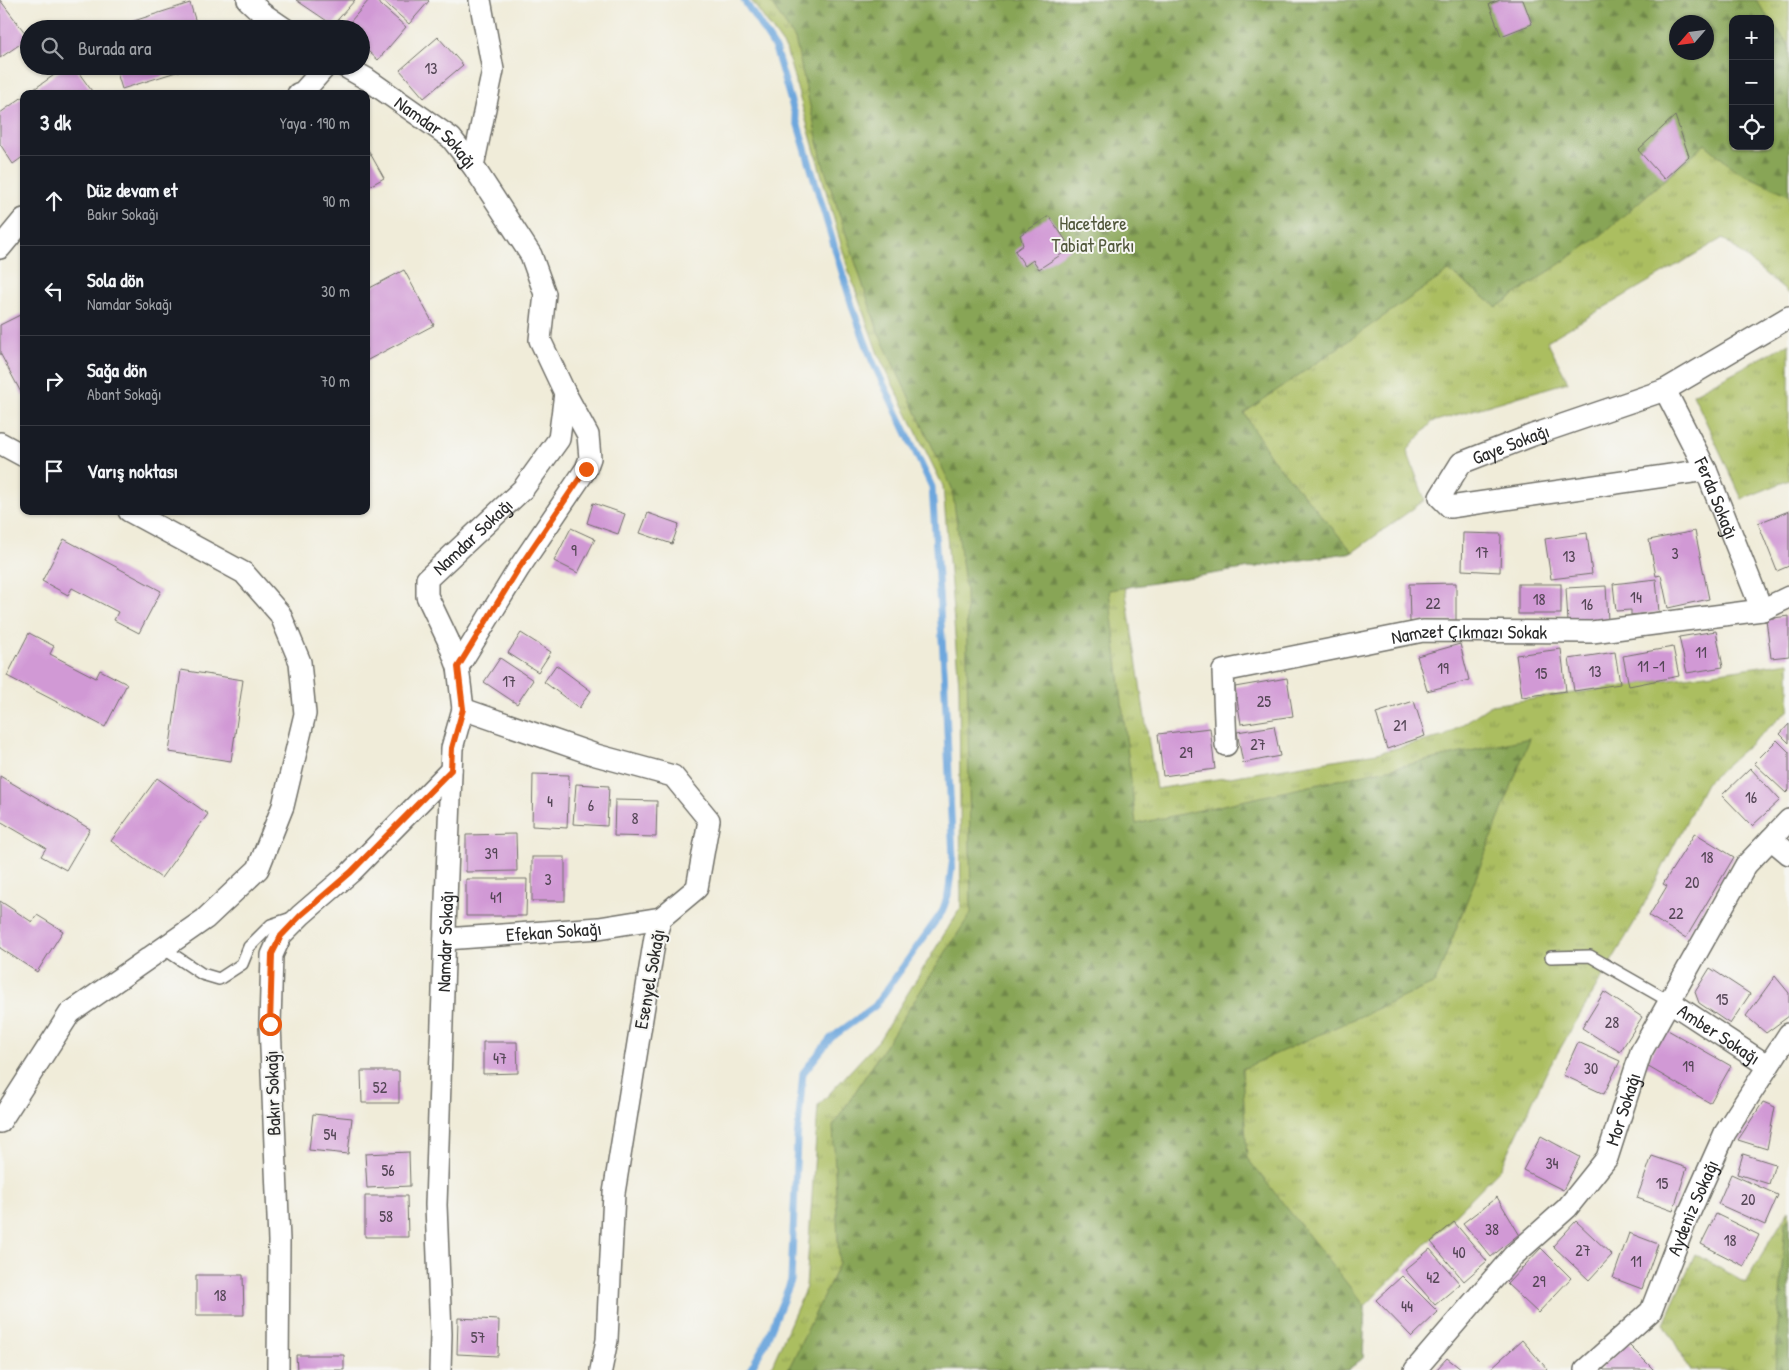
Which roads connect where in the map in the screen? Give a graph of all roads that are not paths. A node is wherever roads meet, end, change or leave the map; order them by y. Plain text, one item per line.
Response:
1 (248, 0) edge
2 (480, 0) edge
3 (272, 20) edge
4 (318, 75) edge
5 (360, 75) edge
6 (305, 90) edge
7 (473, 166) junction
8 (20, 224) edge
9 (0, 248) edge
10 (1789, 317) edge
11 (1665, 390) junction
12 (565, 393) junction
13 (0, 443) edge
14 (20, 454) edge
15 (1706, 470) junction
16 (136, 515) edge
17 (1789, 597) edge
18 (1762, 610) junction
19 (458, 667) junction
20 (463, 709) junction
21 (1226, 745) dead end
22 (451, 770) junction
23 (1789, 820) edge
24 (1771, 840) junction
25 (1789, 854) edge
26 (301, 915) junction
27 (660, 918) junction
28 (445, 939) junction
29 (163, 948) junction
30 (1551, 957) dead end
31 (1669, 1001) junction
32 (1789, 1034) edge
33 (1768, 1066) junction
34 (0, 1122) edge
35 (278, 1370) edge
36 (440, 1370) edge
37 (601, 1370) edge
38 (1415, 1370) edge
39 (1585, 1370) edge

1 - 3 street
2 - 7 street
4 - 6 street
5 - 7 street, Namdar Sokağı
7 - 12 street, Namdar Sokağı
8 - 9 street
10 - 11 street, Gaye Sokağı
11 - 15 street, Ferda Sokağı
11 - 15 street, Gaye Sokağı
12 - 19 street
12 - 19 street, Namdar Sokağı
13 - 14 street
15 - 18 street, Ferda Sokağı
16 - 29 street
17 - 18 street, Namzet Çıkmazı Sokak
18 - 21 street, Namzet Çıkmazı Sokak
19 - 20 street, Namdar Sokağı
20 - 22 street, Namdar Sokağı
20 - 27 street, Esenyel Sokağı
22 - 26 street, Bakır Sokağı
22 - 28 street, Namdar Sokağı
23 - 24 street, Mor Sokağı
24 - 25 street
24 - 31 street, Mor Sokağı
26 - 29 lane
26 - 35 street, Bakır Sokağı
27 - 28 street, Efekan Sokağı
27 - 37 street, Esenyel Sokağı
28 - 36 street, Namdar Sokağı
29 - 34 street
30 - 31 lane
31 - 33 street, Amber Sokağı
31 - 38 street, Mor Sokağı
32 - 33 street, Aydeniz Sokağı
33 - 39 street, Aydeniz Sokağı

